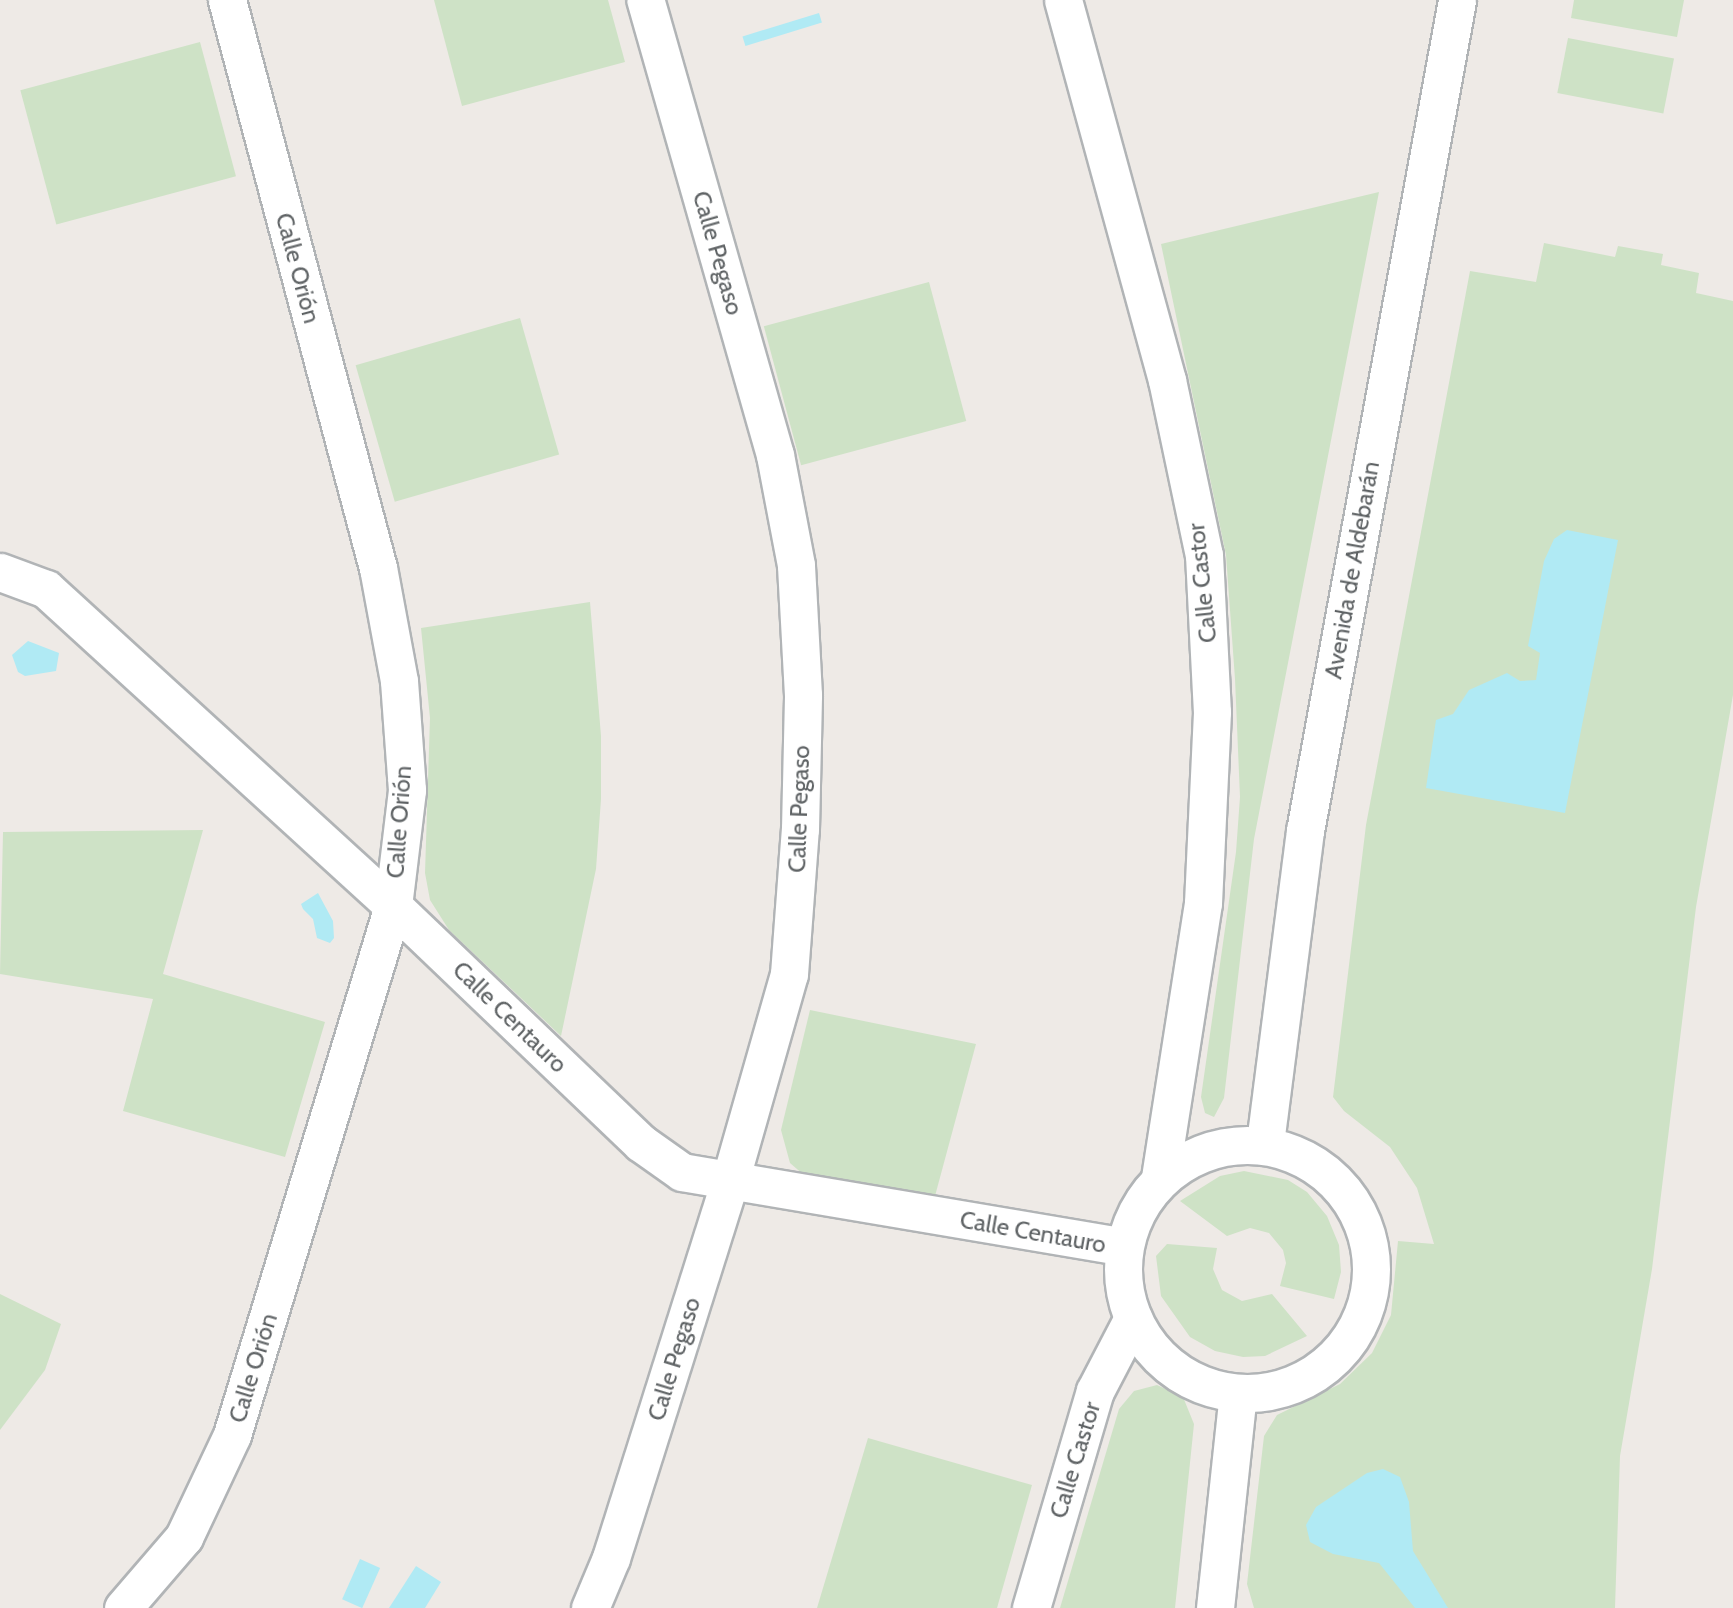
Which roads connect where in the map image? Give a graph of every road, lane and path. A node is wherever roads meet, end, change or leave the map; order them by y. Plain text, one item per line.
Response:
1 (227, 0) edge
2 (645, 0) edge
3 (1063, 0) edge
4 (1457, 0) edge
5 (0, 572) edge
6 (393, 906) junction
7 (1265, 1143) junction
8 (1160, 1179) junction
9 (730, 1181) junction
10 (1124, 1247) junction
11 (1133, 1318) junction
12 (1238, 1393) junction
13 (122, 1608) edge
14 (590, 1608) edge
15 (1031, 1608) edge
16 (1215, 1608) edge

1 - 6 street, Calle Orión
2 - 9 street, Calle Pegaso
3 - 8 street, Calle Castor
4 - 7 street, Avenida de Aldebarán
5 - 6 street, Calle Centauro
6 - 9 street, Calle Centauro
6 - 13 street, Calle Orión
7 - 8 street
7 - 12 street
8 - 10 street
9 - 10 street, Calle Centauro
9 - 14 street, Calle Pegaso
10 - 11 street
11 - 12 street
11 - 15 street, Calle Castor
12 - 16 street

